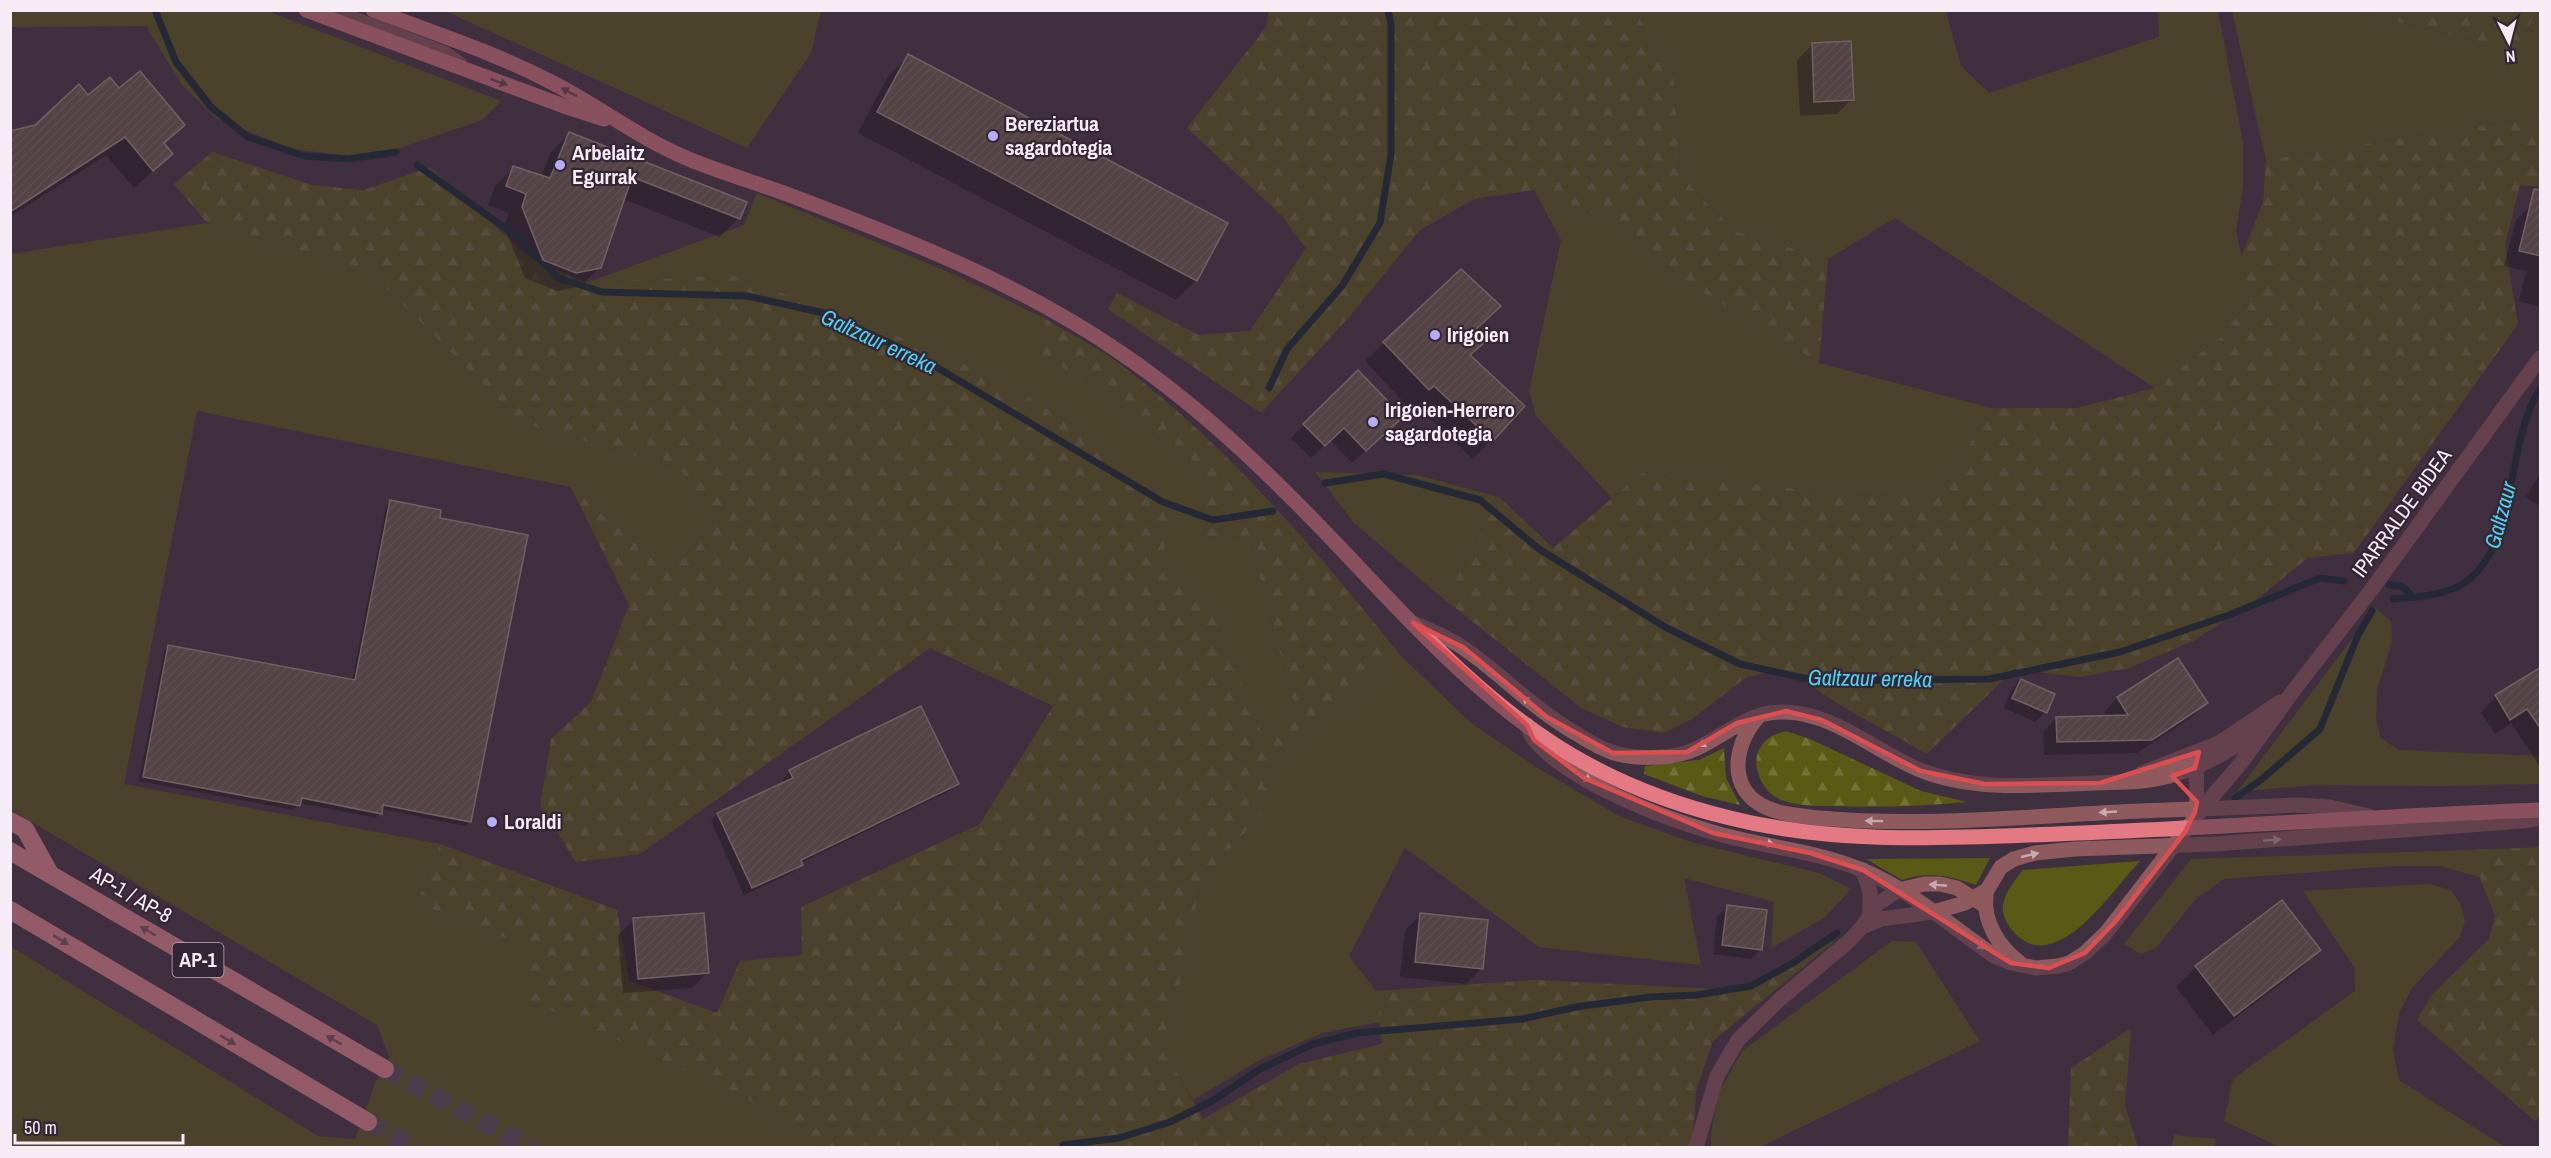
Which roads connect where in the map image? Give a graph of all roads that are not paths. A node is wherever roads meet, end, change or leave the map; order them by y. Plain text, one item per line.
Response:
1 (306, 10) edge
2 (330, 10) edge
3 (373, 10) edge
4 (472, 72) junction
5 (618, 123) junction
6 (2541, 358) edge
7 (1413, 623) junction
8 (2294, 690) junction
9 (1758, 716) junction
10 (1527, 724) junction
11 (2270, 724) junction
12 (2205, 756) junction
13 (2195, 768) junction
14 (2166, 777) junction
15 (2100, 783) junction
16 (2222, 786) junction
17 (2197, 801) junction
18 (2541, 810) edge
19 (2377, 817) junction
20 (2541, 818) edge
21 (10, 820) edge
22 (2185, 832) junction
23 (10, 851) edge
24 (1863, 870) junction
25 (50, 874) junction
26 (1899, 890) junction
27 (1982, 898) junction
28 (10, 910) edge
29 (1933, 912) junction
30 (1866, 921) junction
31 (2027, 966) junction
32 (385, 1069) tunnel mouth
33 (368, 1122) tunnel mouth
34 (1695, 1148) edge

1 - 4 main road
2 - 4 street
5 -> 3 main road
4 -> 5 main road
5 - 7 main road
6 - 8 street, IPARRALDE BIDEA
9 -> 7 street
7 - 10 main road
8 - 11 street
8 - 12 street
9 - 15 street
19 -> 9 street
10 - 19 main road
10 -> 24 street
11 - 12 street
11 - 16 street
12 - 13 street
12 - 15 street
12 - 16 street
13 - 14 street
13 - 17 street
14 - 15 street
14 - 17 street
16 - 22 street
17 - 22 street
18 - 19 main road
27 -> 20 street
21 - 25 highway
22 - 31 street
23 - 25 highway, AP-1 / AP-8 / AP-1
24 - 26 street
24 - 30 street
32 -> 25 highway, AP-1 / AP-8 / AP-1
27 -> 26 street
26 - 29 street
26 - 30 street
27 - 29 street
27 - 31 street
28 -> 33 highway, AP-1
29 - 30 street
29 -> 31 street
30 - 34 street

